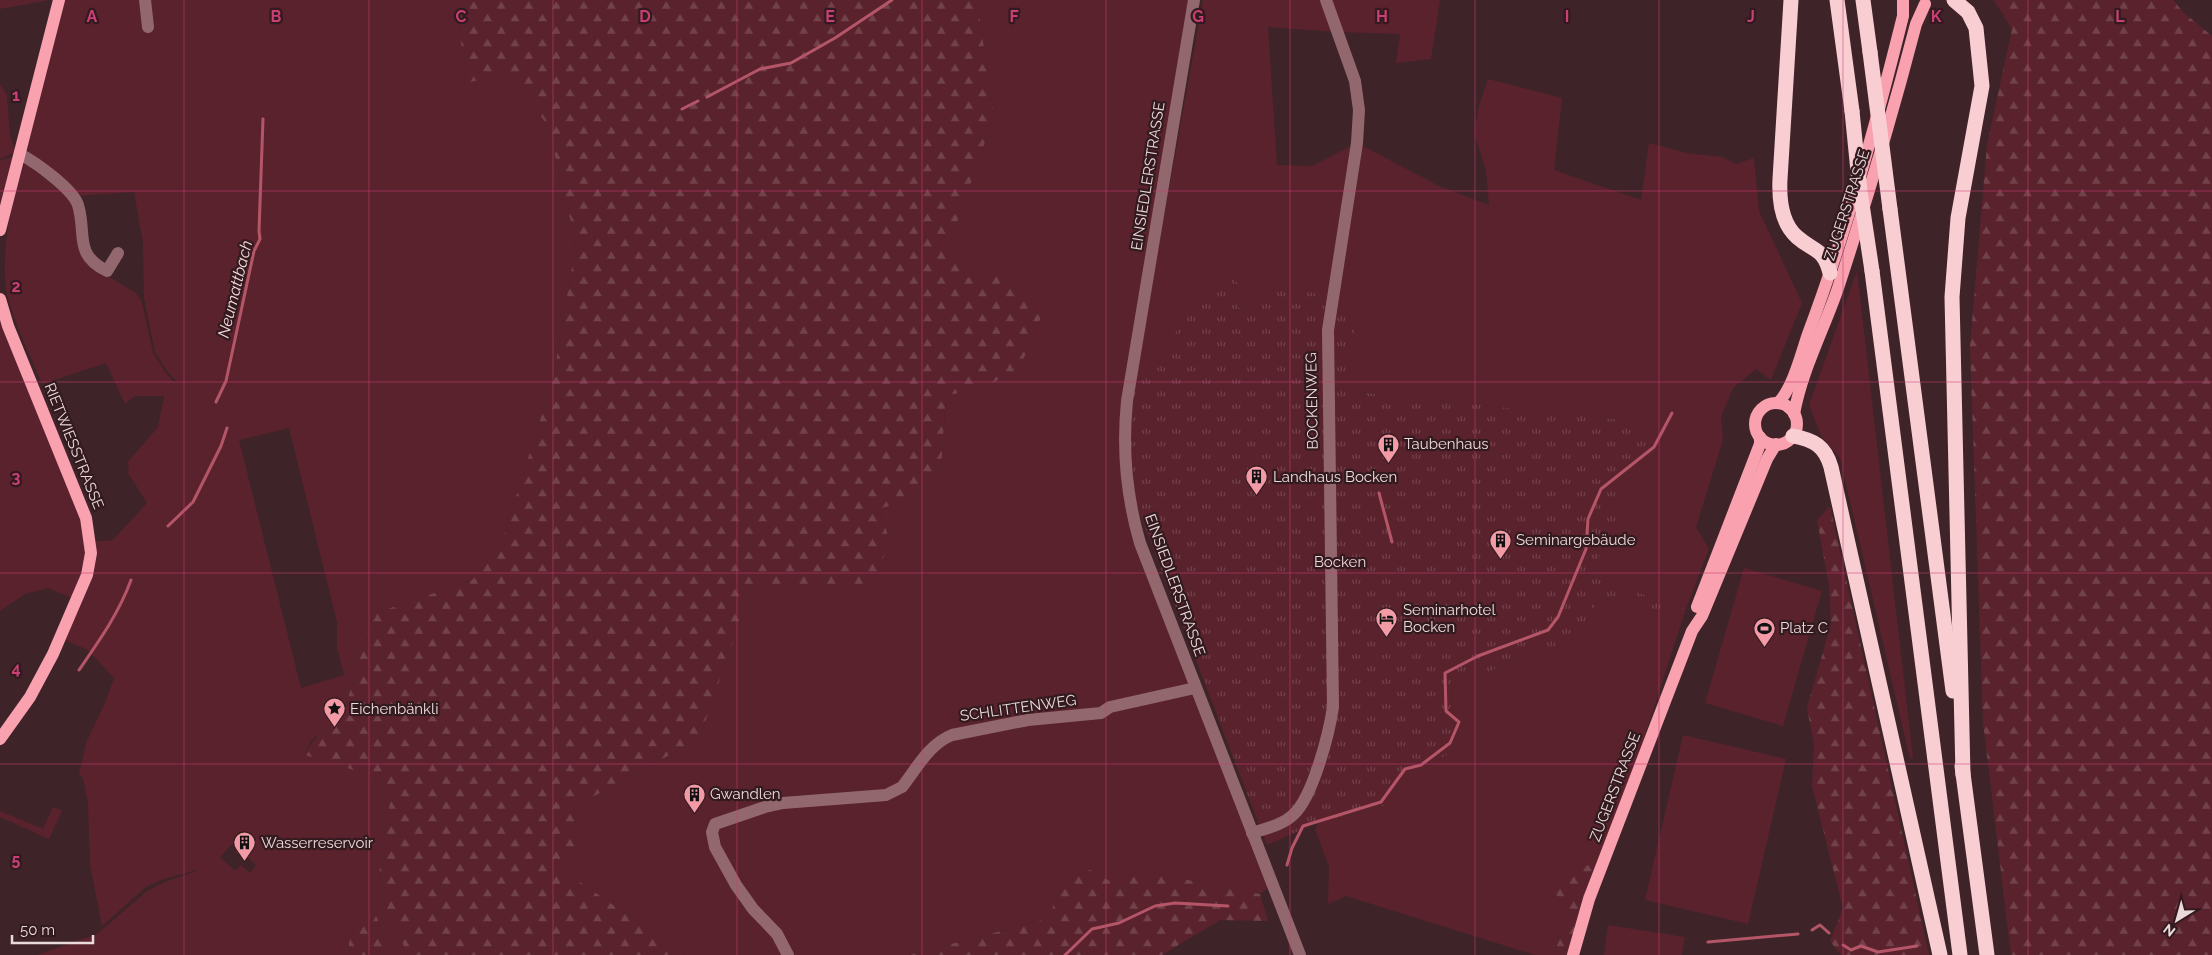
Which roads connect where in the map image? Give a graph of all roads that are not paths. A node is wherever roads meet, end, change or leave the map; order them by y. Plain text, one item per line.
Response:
1 (59, 0) edge
2 (145, 0) edge
3 (1194, 0) edge
4 (1326, 0) edge
5 (1791, 0) edge
6 (1837, 0) edge
7 (1863, 0) edge
8 (1903, 0) edge
9 (1954, 0) edge
10 (1929, 2) edge
11 (148, 27) dead end
12 (20, 154) junction
13 (0, 230) edge
14 (118, 253) dead end
15 (1830, 273) junction
16 (0, 299) edge
17 (1778, 403) junction
18 (1794, 414) junction
19 (1793, 436) junction
20 (1760, 437) junction
21 (1776, 444) junction
22 (1692, 631) junction
23 (1195, 688) junction
24 (1, 734) edge
25 (1964, 774) junction
26 (1252, 833) junction
27 (788, 955) edge
28 (1300, 955) edge
29 (1574, 955) edge
30 (1940, 955) edge
31 (1960, 955) edge
32 (1987, 955) edge

1 - 12 main road
2 - 11 street
3 - 23 street, EINSIEDLERSTRASSE
4 - 26 street, BOCKENWEG
5 - 15 highway
6 - 31 highway, bridge
7 - 25 highway, bridge
8 - 10 main road, ZUGERSTRASSE
8 - 15 main road, ZUGERSTRASSE
9 - 25 highway
10 - 18 main road, ZUGERSTRASSE
12 - 13 main road
12 - 14 street
15 - 17 main road, ZUGERSTRASSE
16 - 24 main road, RIETWIESSTRASSE
17 - 18 main road
17 - 20 main road, ZUGERSTRASSE
18 - 19 main road, ZUGERSTRASSE
19 - 21 main road
19 - 30 highway
20 - 21 main road
20 - 22 main road, ZUGERSTRASSE
21 - 22 main road, ZUGERSTRASSE
22 - 29 main road, ZUGERSTRASSE
23 - 26 street, EINSIEDLERSTRASSE
23 - 27 street, SCHLITTENWEG
25 - 32 highway
26 - 28 street, EINSIEDLERSTRASSE

